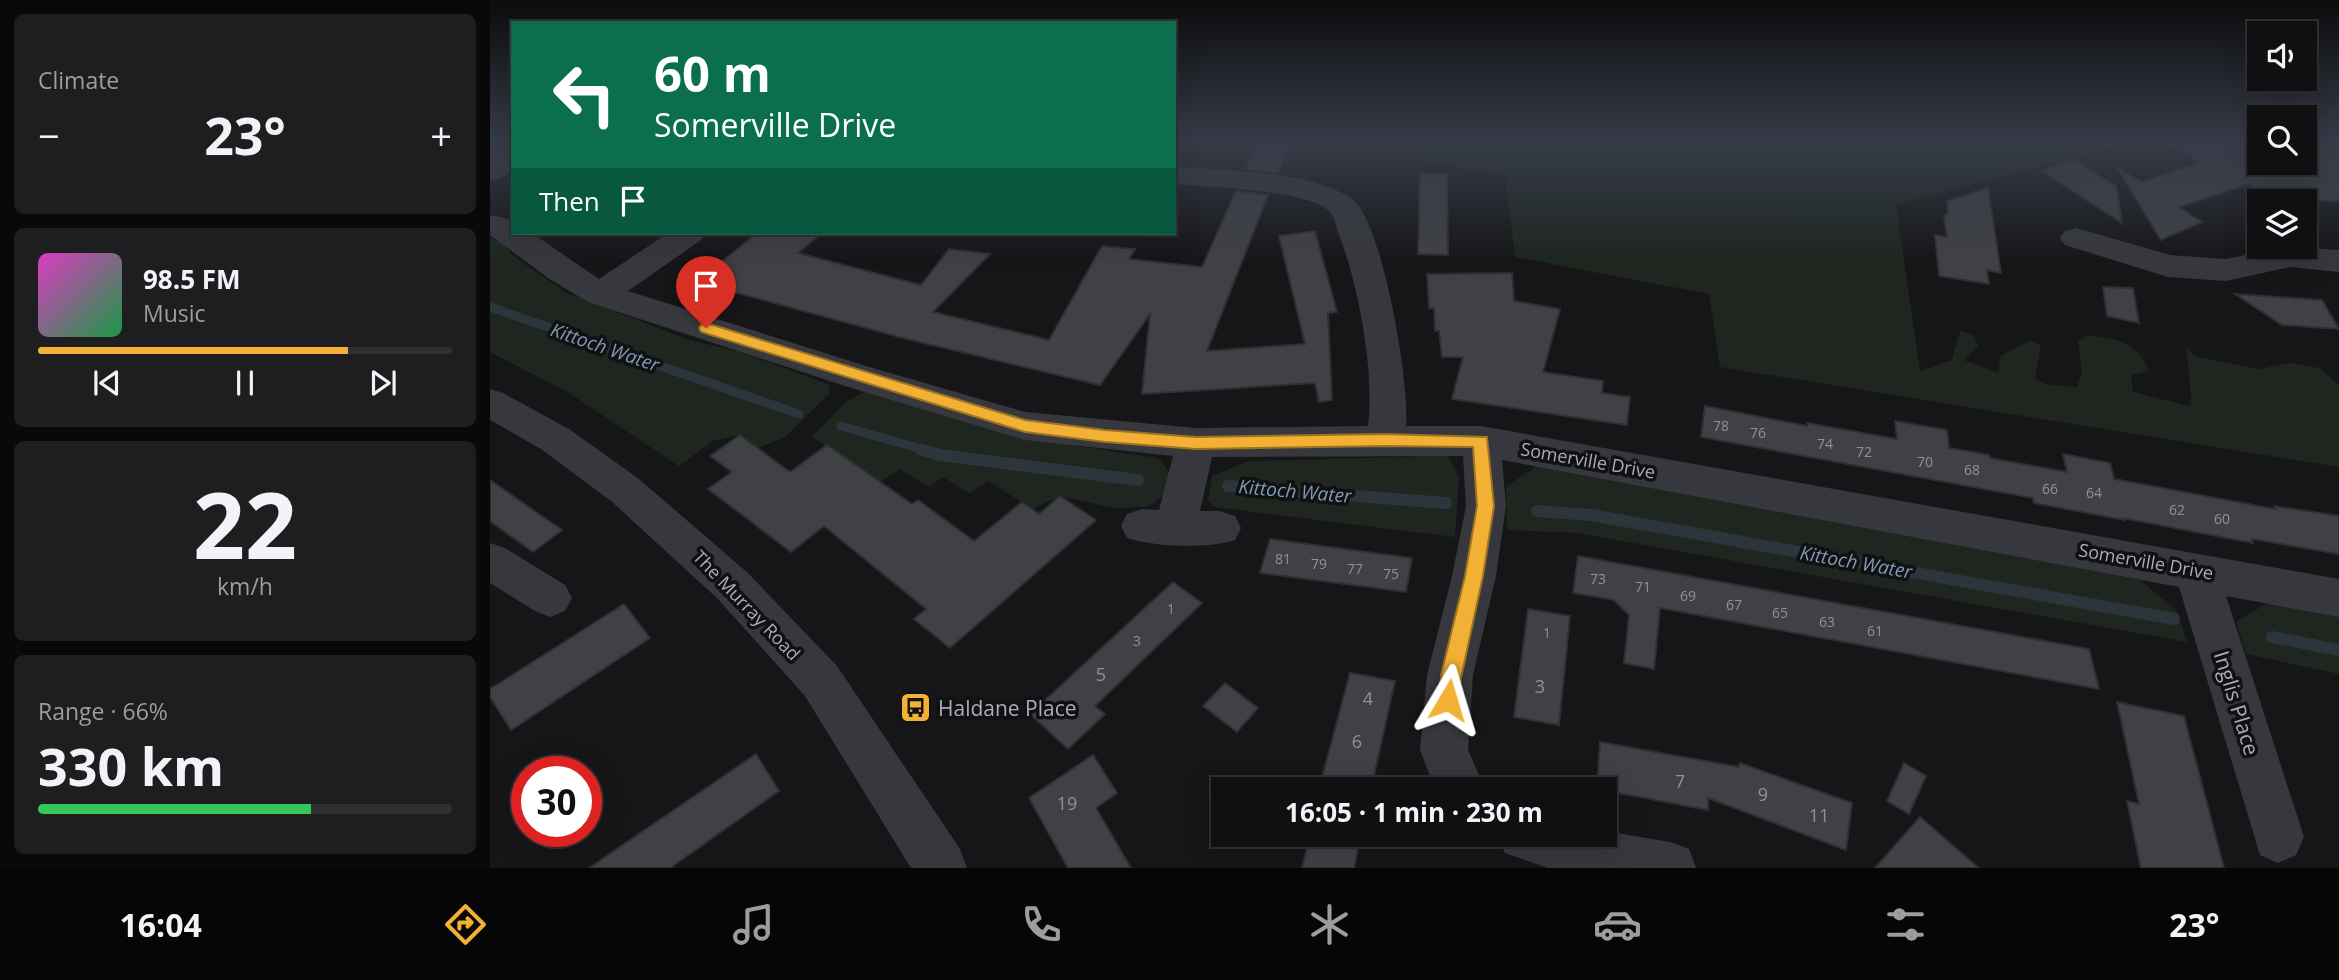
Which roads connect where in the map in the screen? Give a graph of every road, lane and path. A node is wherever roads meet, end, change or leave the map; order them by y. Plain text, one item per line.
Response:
1 (1240, 182) edge
2 (490, 225) edge
3 (511, 233) edge
4 (514, 235) edge
5 (687, 235) edge
6 (2076, 239) dead end
7 (2339, 261) edge
8 (600, 294) junction
9 (490, 403) edge
10 (1385, 440) junction
11 (1481, 441) junction
12 (1196, 443) junction
13 (1220, 528) dead end
14 (490, 561) edge
15 (2196, 570) junction
16 (2339, 597) edge
17 (550, 598) dead end
18 (1455, 777) edge
19 (2278, 837) dead end
20 (1564, 847) edge
21 (940, 868) edge
22 (1670, 868) edge

1 - 10 street
2 - 3 street, Somerville Drive
4 - 8 street, Somerville Drive
5 - 8 street
6 - 7 street
8 - 12 street, Somerville Drive
9 - 21 street, The Murray Road
10 - 11 street, Somerville Drive
10 - 12 street, Somerville Drive
11 - 15 street, Somerville Drive
11 - 18 street
12 - 13 street
14 - 17 street
15 - 16 street, Somerville Drive
15 - 19 street, Inglis Place
20 - 22 street

